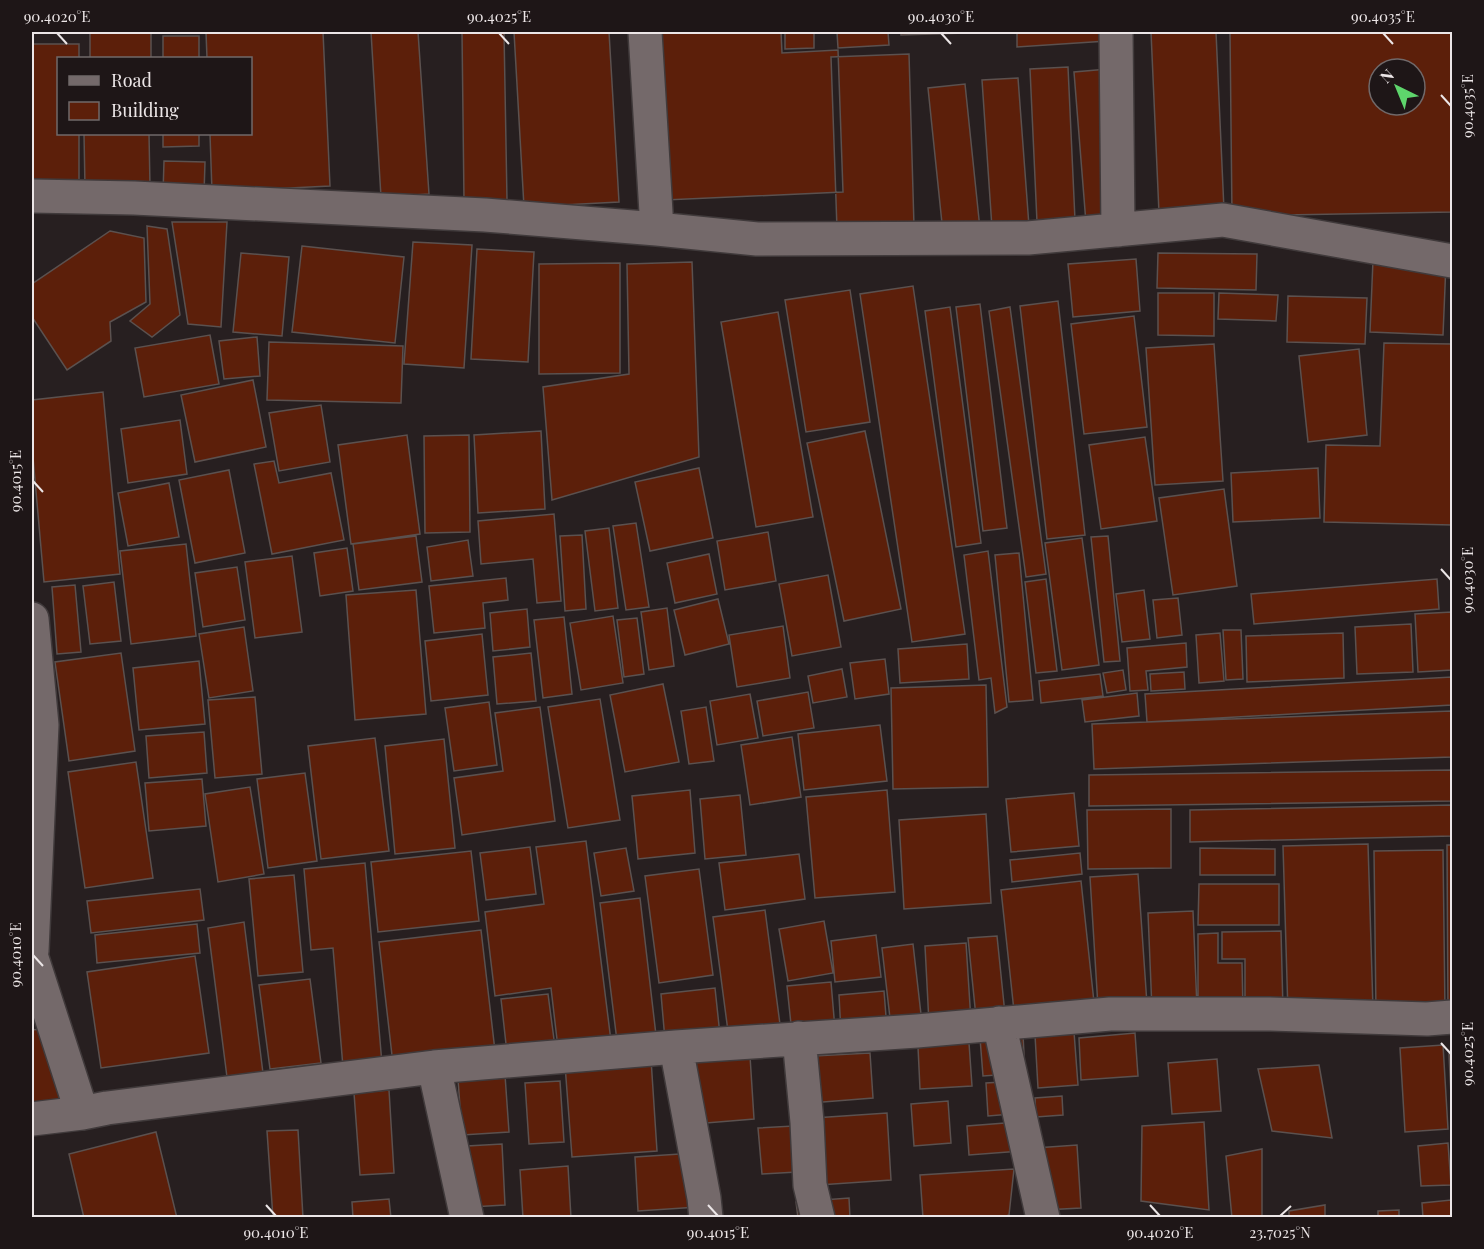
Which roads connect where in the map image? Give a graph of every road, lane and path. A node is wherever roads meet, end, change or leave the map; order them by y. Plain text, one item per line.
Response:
1 (645, 32) edge
2 (1116, 32) edge
3 (32, 196) edge
4 (657, 229) junction
5 (1118, 230) junction
6 (1452, 261) edge
7 (32, 620) edge
8 (32, 951) edge
9 (32, 958) edge
10 (1452, 1017) edge
11 (999, 1023) junction
12 (799, 1038) junction
13 (676, 1047) junction
14 (434, 1067) junction
15 (95, 1110) junction
16 (32, 1119) edge
17 (467, 1218) edge
18 (706, 1218) edge
19 (818, 1218) edge
20 (1043, 1218) edge

1 - 4 street
2 - 5 street
3 - 4 street
4 - 5 street
5 - 6 street
7 - 8 street
9 - 15 street
10 - 11 street
11 - 12 street
11 - 20 street
12 - 13 street
12 - 19 street
13 - 14 street
13 - 18 street
14 - 15 street
14 - 17 street
15 - 16 street

